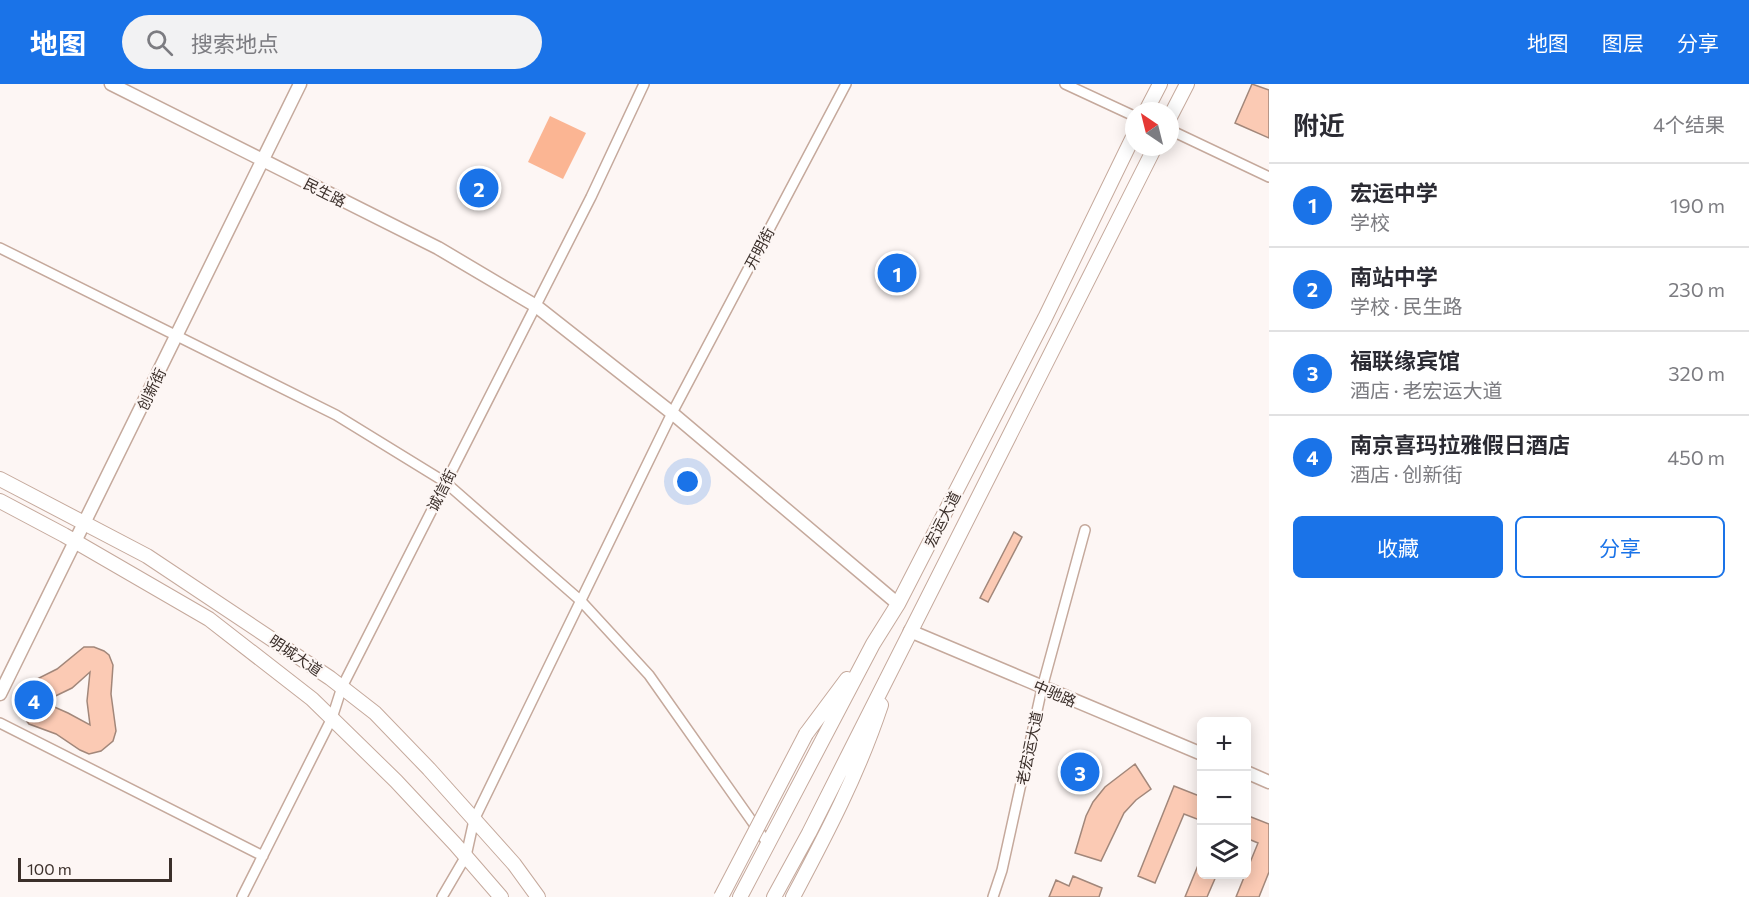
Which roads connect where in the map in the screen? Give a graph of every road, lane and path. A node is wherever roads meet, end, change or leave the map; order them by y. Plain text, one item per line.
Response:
1 (111, 84) edge
2 (300, 84) edge
3 (644, 84) edge
4 (846, 84) edge
5 (1065, 84) edge
6 (1160, 84) edge
7 (1187, 84) edge
8 (1151, 102) edge
9 (1178, 102) edge
10 (1125, 112) edge
11 (1179, 134) edge
12 (1125, 154) edge
13 (1150, 156) edge
14 (262, 160) junction
15 (1269, 177) edge
16 (0, 248) edge
17 (536, 306) junction
18 (177, 336) junction
19 (672, 413) junction
20 (0, 479) edge
21 (445, 482) junction
22 (0, 501) edge
23 (84, 523) junction
24 (1085, 530) dead end
25 (75, 541) junction
26 (581, 601) junction
27 (898, 604) junction
28 (910, 631) junction
29 (873, 644) junction
30 (898, 655) junction
31 (342, 687) junction
32 (1042, 688) junction
33 (0, 694) edge
34 (332, 718) junction
35 (0, 723) edge
36 (1197, 752) edge
37 (1251, 774) edge
38 (1269, 782) edge
39 (474, 820) junction
40 (768, 844) junction
41 (263, 856) junction
42 (466, 856) junction
43 (242, 897) edge
44 (442, 897) edge
45 (501, 897) edge
46 (538, 897) edge
47 (721, 897) edge
48 (740, 897) edge
49 (774, 897) edge
50 (793, 897) edge
51 (993, 897) edge

1 - 14 street, 民生路
2 - 14 street, 创新街
3 - 17 street, 诚信街
4 - 19 street, 开明街
5 - 10 street
6 - 8 main road
7 - 9 main road
11 - 15 street
12 - 27 main road, 宏运大道
13 - 28 main road, 宏运大道
14 - 17 street, 民生路
14 - 18 street, 创新街
16 - 18 street
17 - 19 street, 民生路
17 - 21 street, 诚信街
18 - 21 street
18 - 23 street, 创新街
19 - 26 street, 开明街
19 - 27 street, 民生路
20 - 23 main road, 明城大道
21 - 26 street
21 - 31 street, 诚信街
22 - 25 main road, 明城大道
23 - 25 street, 创新街
23 - 31 main road, 明城大道
24 - 32 street, 老宏运大道
25 - 33 street, 创新街
25 - 34 main road, 明城大道
26 - 39 street, 开明街
26 - 40 street
27 - 29 main road, 宏运大道
28 - 30 main road, 宏运大道
28 - 32 street, 中驰路
29 - 40 main road, 宏运大道
29 - 47 main road, bridge
30 - 49 main road, 宏运大道
30 - 50 main road
31 - 34 street, 诚信街
31 - 39 main road, 明城大道
32 - 36 street, 中驰路
32 - 51 street, 老宏运大道
34 - 41 street, 诚信街
34 - 42 main road, 明城大道
35 - 41 street
37 - 38 street
39 - 42 street, 开明街
39 - 46 main road, 明城大道
40 - 48 main road, 宏运大道
41 - 43 street, 诚信街
42 - 44 street, 开明街
42 - 45 main road, 明城大道

